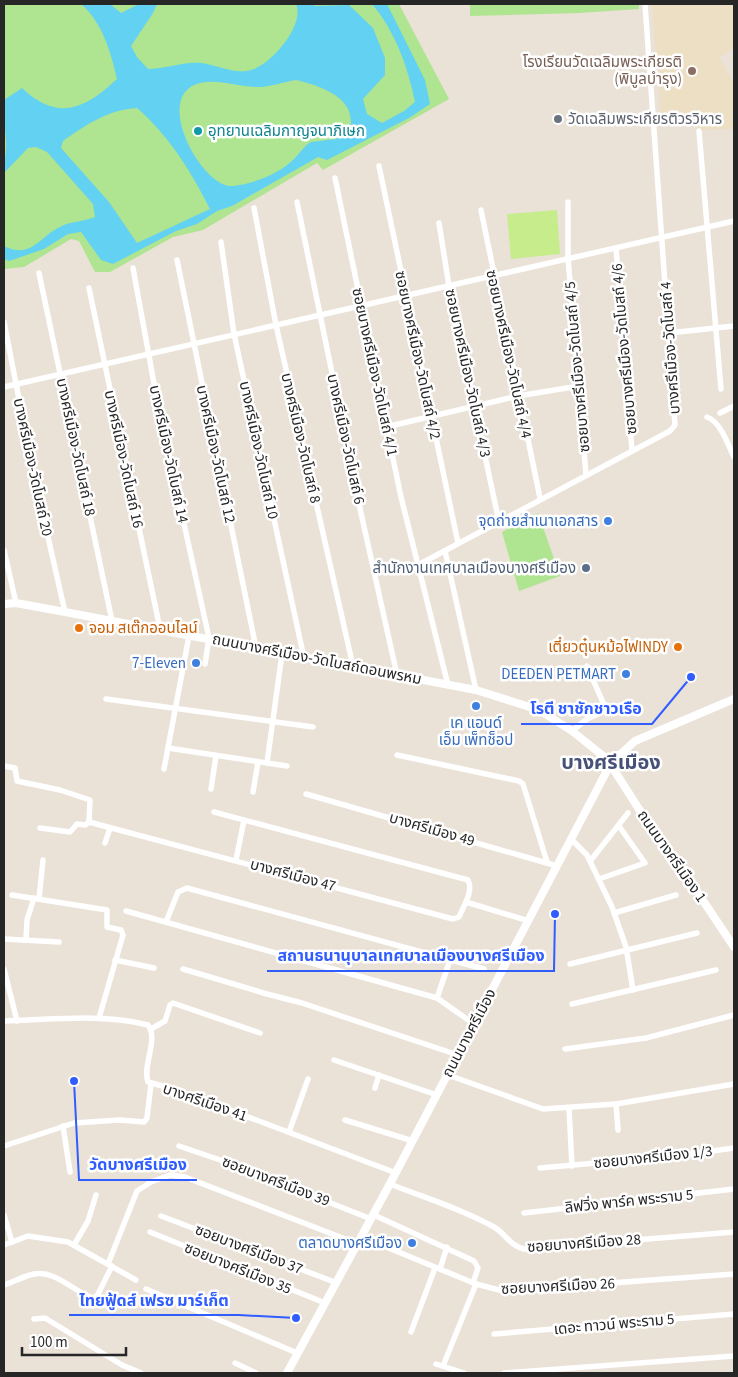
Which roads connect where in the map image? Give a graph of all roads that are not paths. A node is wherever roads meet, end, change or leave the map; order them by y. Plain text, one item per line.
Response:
1 (645, 4) edge
2 (698, 131) dead end
3 (379, 166) dead end
4 (336, 178) dead end
5 (297, 202) dead end
6 (568, 202) dead end
7 (254, 208) dead end
8 (481, 210) dead end
9 (734, 221) edge
10 (439, 223) dead end
11 (707, 228) junction
12 (662, 239) junction
13 (220, 242) dead end
14 (616, 248) junction
15 (568, 258) junction
16 (177, 260) dead end
17 (132, 268) dead end
18 (39, 273) dead end
19 (492, 276) junction
20 (449, 286) junction
21 (89, 288) dead end
22 (405, 295) junction
23 (361, 306) junction
24 (320, 315) junction
25 (4, 322) edge
26 (276, 325) junction
27 (734, 326) edge
28 (717, 328) junction
29 (669, 333) junction
30 (234, 334) junction
31 (193, 344) junction
32 (150, 354) junction
33 (104, 364) junction
34 (60, 374) junction
35 (16, 384) junction
36 (579, 386) junction
37 (4, 387) edge
38 (721, 388) dead end
39 (518, 396) junction
40 (734, 406) edge
41 (475, 407) junction
42 (720, 413) dead end
43 (431, 416) junction
44 (707, 418) dead end
45 (386, 428) junction
46 (632, 451) junction
47 (734, 457) edge
48 (586, 476) junction
49 (540, 498) junction
50 (499, 522) junction
51 (458, 544) junction
52 (4, 550) edge
53 (445, 551) junction
54 (418, 565) junction
55 (4, 604) edge
56 (16, 604) junction
57 (65, 612) junction
58 (112, 621) junction
59 (160, 630) junction
60 (189, 636) junction
61 (209, 638) junction
62 (256, 648) junction
63 (282, 654) junction
64 (304, 658) junction
65 (205, 664) dead end
66 (353, 666) junction
67 (587, 666) dead end
68 (397, 675) junction
69 (448, 685) junction
70 (476, 690) junction
71 (106, 699) dead end
72 (734, 699) edge
73 (176, 709) junction
74 (273, 721) junction
75 (313, 727) dead end
76 (572, 731) junction
77 (168, 748) junction
78 (216, 756) junction
79 (397, 756) dead end
80 (258, 762) junction
81 (267, 763) junction
82 (611, 764) junction
83 (4, 766) edge
84 (288, 766) dead end
85 (164, 769) dead end
86 (211, 788) dead end
87 (253, 792) dead end
88 (306, 794) dead end
89 (214, 812) dead end
90 (628, 813) dead end
91 (244, 820) junction
92 (90, 822) junction
93 (619, 826) junction
94 (40, 828) dead end
95 (110, 828) junction
96 (571, 839) junction
97 (105, 843) dead end
98 (42, 860) dead end
99 (236, 860) junction
100 (591, 860) junction
101 (547, 862) junction
102 (557, 866) junction
103 (599, 878) junction
104 (12, 895) dead end
105 (676, 895) dead end
106 (37, 899) junction
107 (466, 902) junction
108 (126, 911) dead end
109 (614, 913) junction
110 (529, 921) junction
111 (166, 922) junction
112 (697, 933) dead end
113 (4, 939) edge
114 (26, 940) junction
115 (59, 942) dead end
116 (734, 947) edge
117 (626, 950) junction
118 (115, 960) junction
119 (450, 960) junction
120 (570, 964) dead end
121 (154, 968) dead end
122 (4, 969) edge
123 (183, 969) dead end
124 (484, 969) dead end
125 (716, 970) dead end
126 (633, 990) junction
127 (437, 998) junction
128 (572, 1004) dead end
129 (734, 1015) edge
130 (99, 1018) junction
131 (4, 1021) edge
132 (17, 1021) junction
133 (474, 1024) junction
134 (150, 1029) junction
135 (260, 1032) dead end
136 (565, 1049) dead end
137 (458, 1055) junction
138 (334, 1060) dead end
139 (379, 1075) junction
140 (448, 1075) junction
141 (308, 1079) dead end
142 (151, 1084) junction
143 (734, 1084) edge
144 (375, 1088) dead end
145 (437, 1095) junction
146 (616, 1104) junction
147 (569, 1108) junction
148 (345, 1120) dead end
149 (62, 1126) junction
150 (618, 1130) dead end
151 (288, 1132) junction
152 (413, 1141) junction
153 (4, 1146) edge
154 (179, 1146) dead end
155 (734, 1148) edge
156 (572, 1166) junction
157 (540, 1168) dead end
158 (70, 1172) dead end
159 (396, 1173) junction
160 (390, 1184) junction
161 (734, 1189) edge
162 (96, 1195) dead end
163 (524, 1212) dead end
164 (4, 1215) edge
165 (161, 1216) dead end
166 (372, 1217) junction
167 (150, 1232) dead end
168 (734, 1232) edge
169 (360, 1240) junction
170 (12, 1242) junction
171 (4, 1245) edge
172 (74, 1245) junction
173 (447, 1247) junction
174 (110, 1265) junction
175 (437, 1268) junction
176 (734, 1274) edge
177 (136, 1280) dead end
178 (337, 1282) junction
179 (474, 1283) junction
180 (4, 1285) edge
181 (146, 1289) dead end
182 (325, 1303) junction
183 (734, 1314) edge
184 (34, 1319) dead end
185 (411, 1332) dead end
186 (494, 1334) dead end
187 (297, 1353) junction
188 (734, 1356) edge
189 (234, 1363) dead end
190 (436, 1364) dead end
191 (443, 1366) junction
192 (577, 1371) edge
193 (141, 1373) edge
194 (256, 1373) edge
195 (287, 1373) edge
196 (464, 1373) edge
197 (504, 1373) edge

1 - 12 street, บางศรีเมือง-วัดโบสถ์ 4
2 - 11 street
3 - 22 street, ซอยบางศรีเมือง-วัดโบสถ์ 4/2
4 - 23 street, ซอยบางศรีเมือง-วัดโบสถ์ 4/1
5 - 24 street, บางศรีเมือง-วัดโบสถ์ 6
6 - 15 street, ซอยบางศรีเมือง-วัดโบสถ์ 4/5
7 - 26 street, บางศรีเมือง-วัดโบสถ์ 8
8 - 19 street, ซอยบางศรีเมือง-วัดโบสถ์ 4/4
9 - 11 street
10 - 20 street, ซอยบางศรีเมือง-วัดโบสถ์ 4/3
11 - 12 street
11 - 28 street
12 - 14 street
12 - 29 street, บางศรีเมือง-วัดโบสถ์ 4
13 - 30 street, บางศรีเมือง-วัดโบสถ์ 10
14 - 15 street
14 - 46 street, ซอยบางศรีเมือง-วัดโบสถ์ 4/6
15 - 19 street
15 - 36 street, ซอยบางศรีเมือง-วัดโบสถ์ 4/5
16 - 31 street, บางศรีเมือง-วัดโบสถ์ 12
17 - 32 street, บางศรีเมือง-วัดโบสถ์ 14
18 - 34 street, บางศรีเมือง-วัดโบสถ์ 18
19 - 20 street
19 - 39 street, ซอยบางศรีเมือง-วัดโบสถ์ 4/4
20 - 22 street
20 - 41 street, ซอยบางศรีเมือง-วัดโบสถ์ 4/3
21 - 33 street, บางศรีเมือง-วัดโบสถ์ 16
22 - 23 street
22 - 43 street, ซอยบางศรีเมือง-วัดโบสถ์ 4/2
23 - 24 street
23 - 45 street, ซอยบางศรีเมือง-วัดโบสถ์ 4/1
24 - 26 street
24 - 68 street, บางศรีเมือง-วัดโบสถ์ 6
25 - 35 street, บางศรีเมือง-วัดโบสถ์ 20
26 - 30 street
26 - 66 street, บางศรีเมือง-วัดโบสถ์ 8
27 - 28 street
28 - 29 street
28 - 38 street
29 - 46 street, บางศรีเมือง-วัดโบสถ์ 4
30 - 31 street
30 - 64 street, บางศรีเมือง-วัดโบสถ์ 10
31 - 32 street
31 - 62 street, บางศรีเมือง-วัดโบสถ์ 12
32 - 33 street
32 - 61 street, บางศรีเมือง-วัดโบสถ์ 14
33 - 34 street
33 - 59 street, บางศรีเมือง-วัดโบสถ์ 16
34 - 35 street
34 - 58 street, บางศรีเมือง-วัดโบสถ์ 18
35 - 37 street
35 - 57 street, บางศรีเมือง-วัดโบสถ์ 20
36 - 39 street
36 - 48 street, ซอยบางศรีเมือง-วัดโบสถ์ 4/5
39 - 41 street
39 - 49 street, ซอยบางศรีเมือง-วัดโบสถ์ 4/4
40 - 42 street
41 - 43 street
41 - 50 street, ซอยบางศรีเมือง-วัดโบสถ์ 4/3
43 - 45 street
43 - 51 street, ซอยบางศรีเมือง-วัดโบสถ์ 4/2
44 - 47 street
45 - 54 street, ซอยบางศรีเมือง-วัดโบสถ์ 4/1
46 - 48 street, บางศรีเมือง-วัดโบสถ์ 4
48 - 49 street, บางศรีเมือง-วัดโบสถ์ 4
49 - 50 street, บางศรีเมือง-วัดโบสถ์ 4
50 - 51 street, บางศรีเมือง-วัดโบสถ์ 4
51 - 53 street, บางศรีเมือง-วัดโบสถ์ 4
52 - 56 street
53 - 54 street, บางศรีเมือง-วัดโบสถ์ 4
53 - 70 street
54 - 69 street
55 - 56 street, ถนนบางศรีเมือง-วัดโบสถ์ดอนพรหม
56 - 57 street, ถนนบางศรีเมือง-วัดโบสถ์ดอนพรหม
57 - 58 street, ถนนบางศรีเมือง-วัดโบสถ์ดอนพรหม
58 - 59 street, ถนนบางศรีเมือง-วัดโบสถ์ดอนพรหม
59 - 60 street, ถนนบางศรีเมือง-วัดโบสถ์ดอนพรหม
60 - 61 street, ถนนบางศรีเมือง-วัดโบสถ์ดอนพรหม
60 - 73 street
61 - 62 street, ถนนบางศรีเมือง-วัดโบสถ์ดอนพรหม
61 - 65 street
62 - 63 street, ถนนบางศรีเมือง-วัดโบสถ์ดอนพรหม
63 - 64 street, ถนนบางศรีเมือง-วัดโบสถ์ดอนพรหม
63 - 74 street
64 - 66 street, ถนนบางศรีเมือง-วัดโบสถ์ดอนพรหม
66 - 68 street, ถนนบางศรีเมือง-วัดโบสถ์ดอนพรหม
67 - 76 street
68 - 69 street, ถนนบางศรีเมือง-วัดโบสถ์ดอนพรหม
69 - 70 street, ถนนบางศรีเมือง-วัดโบสถ์ดอนพรหม
70 - 76 street, ถนนบางศรีเมือง-วัดโบสถ์ดอนพรหม
71 - 73 street
72 - 82 street, ถนนบางศรีเมือง
73 - 74 street
73 - 77 street
74 - 75 street
74 - 81 street
76 - 82 street, ถนนบางศรีเมือง-วัดโบสถ์ดอนพรหม
77 - 78 street
77 - 85 street
78 - 80 street
78 - 86 street
79 - 101 street
80 - 81 street
80 - 87 street
81 - 84 street
82 - 96 street, ถนนบางศรีเมือง
82 - 116 street, ถนนบางศรีเมือง 1
83 - 92 street
88 - 101 street, บางศรีเมือง 49
89 - 91 street
90 - 93 street
91 - 99 street
91 - 107 street, บางศรีเมือง 47
92 - 94 street
92 - 95 street, บางศรีเมือง 47
93 - 100 street
93 - 103 street
95 - 97 street
95 - 99 street, บางศรีเมือง 47
96 - 100 street
96 - 102 street, ถนนบางศรีเมือง
98 - 106 street
99 - 107 street, บางศรีเมือง 47
100 - 103 street
101 - 102 street, บางศรีเมือง 49
102 - 110 street, ถนนบางศรีเมือง
103 - 109 street
104 - 106 street
105 - 109 street
106 - 114 street
106 - 118 street
107 - 110 street
108 - 111 street
109 - 117 street
110 - 133 street, ถนนบางศรีเมือง
111 - 119 street
111 - 127 street
112 - 117 street
113 - 114 street
114 - 115 street
117 - 120 street
117 - 126 street
118 - 121 street
118 - 130 street
119 - 124 street
119 - 127 street
122 - 132 street
123 - 137 street
125 - 126 street
126 - 128 street
127 - 133 street
129 - 136 street
130 - 132 street
130 - 134 street
131 - 132 street
133 - 137 street, ถนนบางศรีเมือง
134 - 135 street
134 - 142 street, บางศรีเมือง 41
137 - 140 street, ถนนบางศรีเมือง
138 - 139 street
139 - 144 street
139 - 145 street
140 - 145 street, ถนนบางศรีเมือง
140 - 147 street
141 - 151 street
142 - 149 street
142 - 151 street, บางศรีเมือง 41
143 - 146 street
145 - 152 street, ถนนบางศรีเมือง
146 - 147 street
146 - 150 street
147 - 156 street, ซอยบางศรีเมือง 1/3
148 - 152 street
149 - 153 street
149 - 158 street
151 - 159 street, บางศรีเมือง 41
152 - 159 street, ถนนบางศรีเมือง
154 - 166 street, ซอยบางศรีเมือง 39
155 - 156 street, ซอยบางศรีเมือง 1/3
156 - 157 street, ซอยบางศรีเมือง 1/3
159 - 160 street, ถนนบางศรีเมือง
160 - 166 street, ถนนบางศรีเมือง
160 - 168 street, ซอยบางศรีเมือง 28
161 - 163 street, ลิฟวิ่ง พาร์ค พระราม 5
162 - 172 street
164 - 170 street
165 - 178 street, ซอยบางศรีเมือง 37
166 - 169 street, ถนนบางศรีเมือง
166 - 173 street, ซอยบางศรีเมือง 39
167 - 182 street, ซอยบางศรีเมือง 35
169 - 174 street, ซอยบางศรีเมือง 26
169 - 175 street, ซอยบางศรีเมือง 26
169 - 178 street, ถนนบางศรีเมือง
170 - 171 street
170 - 172 street
172 - 174 street
173 - 175 street
173 - 179 street, ซอยบางศรีเมือง 39
174 - 177 street
174 - 180 street, ซอยบางศรีเมือง 26
175 - 179 street, ซอยบางศรีเมือง 26
175 - 185 street
176 - 179 street, ซอยบางศรีเมือง 26
178 - 182 street, ถนนบางศรีเมือง
179 - 191 street
181 - 187 street
182 - 187 street, ถนนบางศรีเมือง
183 - 186 street, เดอะ ทาวน์ พระราม 5
184 - 193 street
187 - 195 street, ถนนบางศรีเมือง
188 - 192 street
189 - 194 street
190 - 191 street
191 - 196 street
192 - 197 street

